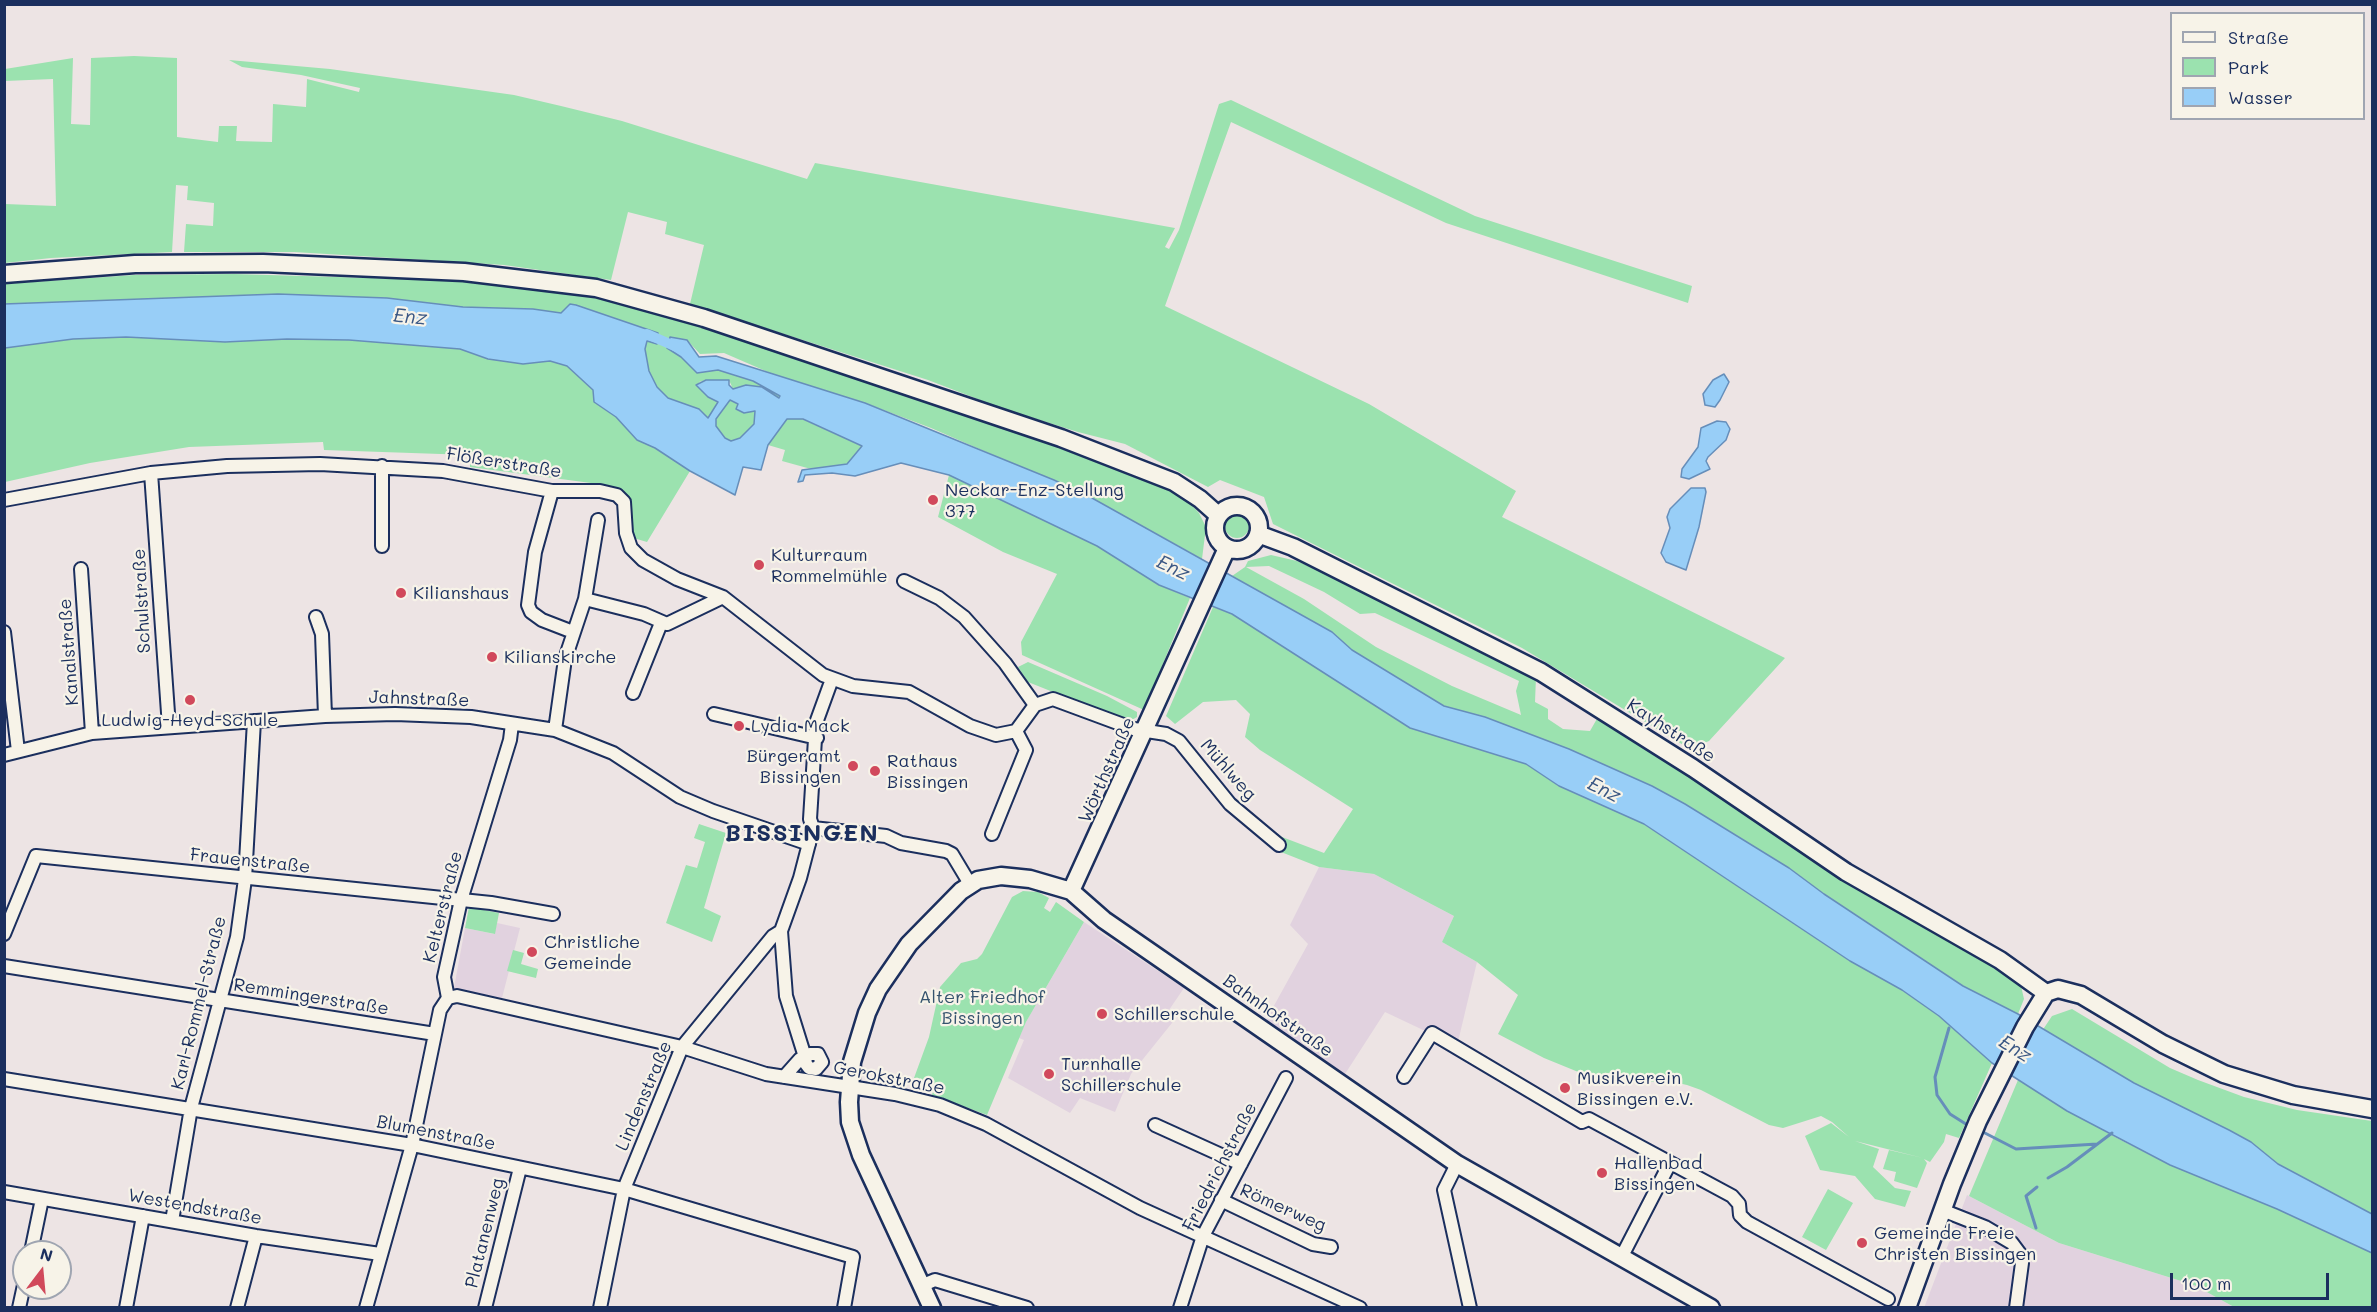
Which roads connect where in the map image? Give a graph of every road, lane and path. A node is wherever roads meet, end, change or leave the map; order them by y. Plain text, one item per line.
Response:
1 (4, 274) edge
2 (382, 466) junction
3 (151, 473) junction
4 (552, 491) junction
5 (4, 500) edge
6 (1218, 515) junction
7 (598, 520) dead end
8 (1258, 534) junction
9 (382, 546) dead end
10 (1225, 551) junction
11 (81, 569) dead end
12 (904, 581) dead end
13 (723, 597) junction
14 (585, 599) junction
15 (316, 617) dead end
16 (661, 623) junction
17 (4, 632) edge
18 (573, 632) junction
19 (832, 679) junction
20 (633, 693) dead end
21 (1035, 705) junction
22 (714, 714) dead end
23 (325, 716) junction
24 (254, 721) junction
25 (512, 724) junction
26 (169, 727) junction
27 (555, 730) junction
28 (1016, 730) junction
29 (1145, 732) junction
30 (92, 733) junction
31 (817, 738) junction
32 (18, 752) junction
33 (4, 755) edge
34 (813, 828) junction
35 (992, 834) dead end
36 (808, 844) junction
37 (1279, 845) dead end
38 (245, 879) junction
39 (970, 884) junction
40 (1071, 891) junction
41 (460, 900) junction
42 (553, 914) dead end
43 (781, 931) junction
44 (4, 934) edge
45 (4, 966) edge
46 (2043, 996) junction
47 (448, 998) junction
48 (219, 1000) junction
49 (435, 1034) junction
50 (682, 1047) junction
51 (784, 1077) junction
52 (1404, 1077) dead end
53 (1286, 1078) dead end
54 (4, 1079) edge
55 (850, 1086) junction
56 (191, 1108) junction
57 (2373, 1109) edge
58 (1155, 1125) dead end
59 (412, 1145) junction
60 (1241, 1164) junction
61 (1457, 1164) junction
62 (1670, 1164) junction
63 (520, 1168) junction
64 (624, 1189) junction
65 (4, 1192) edge
66 (42, 1199) junction
67 (1221, 1200) junction
68 (1942, 1210) junction
69 (143, 1216) junction
70 (172, 1221) junction
71 (256, 1236) junction
72 (1203, 1236) junction
73 (33, 1240) edge
74 (1331, 1247) dead end
75 (380, 1254) junction
76 (1622, 1256) junction
77 (923, 1285) junction
78 (1888, 1299) dead end
79 (126, 1308) edge
80 (237, 1308) edge
81 (366, 1308) edge
82 (485, 1308) edge
83 (600, 1308) edge
84 (844, 1308) edge
85 (932, 1308) edge
86 (1027, 1308) edge
87 (1180, 1308) edge
88 (1360, 1308) edge
89 (1470, 1308) edge
90 (1712, 1308) edge
91 (1908, 1308) edge
92 (2016, 1308) edge

1 - 6 main road
2 - 3 street, Flößerstraße
2 - 4 street, Flößerstraße
2 - 9 street
3 - 5 street, Flößerstraße
3 - 26 street, Schulstraße
4 - 13 street, Flößerstraße
4 - 18 street
6 - 8 main road
6 - 10 main road
7 - 14 street
8 - 10 main road
8 - 46 main road, Kayhstraße
10 - 29 main road, Wörthstraße
11 - 30 street, Kanalstraße
12 - 21 street
13 - 16 street
13 - 19 street, Flößerstraße
14 - 16 street
14 - 18 street
15 - 23 street
16 - 20 street
17 - 32 street
18 - 27 street
19 - 28 street, Flößerstraße
19 - 31 street
21 - 28 street
21 - 29 street
22 - 31 street
23 - 24 street, Jahnstraße
23 - 25 street, Jahnstraße
24 - 26 street, Jahnstraße
24 - 38 street, Karl-Rommel-Straße
25 - 27 street, Jahnstraße
25 - 41 street, Kelterstraße
26 - 30 street, Jahnstraße
27 - 36 street, Jahnstraße
28 - 35 street
29 - 37 street, Mühlweg
29 - 40 main road, Wörthstraße
30 - 32 street, Jahnstraße
31 - 34 street
32 - 33 street, Jahnstraße
34 - 36 street
34 - 39 street
36 - 43 street
38 - 41 street, Frauenstraße
38 - 44 street, Frauenstraße
38 - 48 street, Karl-Rommel-Straße
39 - 40 main road, Bahnhofstraße
39 - 55 main road
40 - 61 main road, Bahnhofstraße
41 - 42 street, Frauenstraße
41 - 47 street, Kelterstraße
43 - 50 street, Lindenstraße
43 - 51 street
45 - 48 street, Remmingerstraße
46 - 57 main road
46 - 68 main road
47 - 49 street, Kelterstraße
47 - 50 street, Gerokstraße
48 - 49 street, Remmingerstraße
48 - 56 street, Karl-Rommel-Straße
49 - 59 street, Kelterstraße
50 - 51 street, Gerokstraße
50 - 64 street, Lindenstraße
51 - 55 street, Gerokstraße
52 - 62 street
53 - 60 street, Friedrichstraße
54 - 56 street, Blumenstraße
55 - 72 street, Gerokstraße
55 - 77 main road
56 - 59 street, Blumenstraße
56 - 70 street, Karl-Rommel-Straße
58 - 60 street
59 - 63 street, Blumenstraße
59 - 75 street, Kelterstraße
60 - 67 street, Friedrichstraße
61 - 76 main road, Bahnhofstraße
61 - 89 street
62 - 76 street
62 - 78 street
63 - 64 street, Blumenstraße
63 - 82 street, Platanenweg
64 - 83 street, Lindenstraße
64 - 84 street, Blumenstraße
65 - 66 street, Westendstraße
66 - 69 street, Westendstraße
66 - 73 street
67 - 72 street, Friedrichstraße
67 - 74 street, Römerweg
68 - 91 main road
68 - 92 street
69 - 70 street, Westendstraße
69 - 79 street
70 - 71 street, Westendstraße
71 - 75 street, Westendstraße
71 - 80 street
72 - 87 street, Friedrichstraße
72 - 88 street, Gerokstraße
75 - 81 street, Kelterstraße
76 - 90 main road, Bahnhofstraße
77 - 85 main road
77 - 86 street

